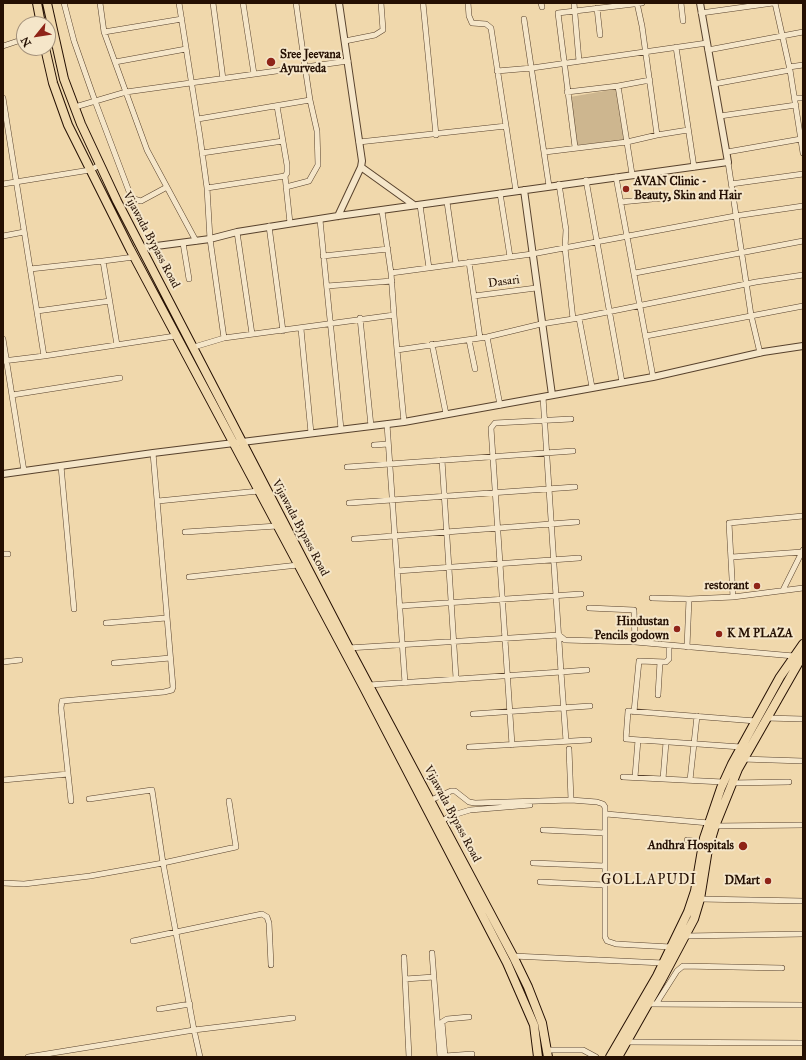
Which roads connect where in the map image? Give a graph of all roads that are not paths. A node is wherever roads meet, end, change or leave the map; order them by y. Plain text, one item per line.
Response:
1 (37, 3) edge
2 (47, 3) edge
3 (64, 3) edge
4 (100, 3) edge
5 (179, 3) edge
6 (213, 3) edge
7 (243, 3) edge
8 (296, 3) edge
9 (339, 3) edge
10 (381, 3) edge
11 (423, 3) edge
12 (468, 3) edge
13 (574, 3) edge
14 (639, 3) edge
15 (680, 3) edge
16 (700, 3) edge
17 (774, 3) edge
18 (597, 8) junction
19 (575, 11) junction
20 (701, 13) junction
21 (39, 16) edge
22 (182, 19) junction
23 (524, 19) dead end
24 (683, 21) dead end
25 (104, 32) junction
26 (803, 32) edge
27 (600, 35) dead end
28 (782, 35) junction
29 (345, 41) junction
30 (16, 42) edge
31 (707, 43) junction
32 (3, 46) edge
33 (676, 47) junction
34 (186, 49) junction
35 (708, 50) junction
36 (646, 52) junction
37 (47, 56) edge
38 (348, 61) junction
39 (579, 61) junction
40 (115, 62) junction
41 (564, 64) junction
42 (803, 65) edge
43 (306, 67) junction
44 (532, 68) junction
45 (790, 69) junction
46 (497, 71) junction
47 (254, 74) junction
48 (223, 78) junction
49 (650, 80) junction
50 (192, 82) junction
51 (714, 84) junction
52 (618, 86) junction
53 (126, 92) junction
54 (567, 92) junction
55 (3, 98) edge
56 (795, 98) junction
57 (803, 98) edge
58 (310, 100) junction
59 (94, 101) junction
60 (796, 105) junction
61 (276, 106) junction
62 (75, 107) junction
63 (720, 116) junction
64 (198, 119) junction
65 (506, 126) junction
66 (688, 130) junction
67 (802, 130) edge
68 (6, 134) edge
69 (436, 135) junction
70 (657, 135) junction
71 (801, 139) junction
72 (283, 141) junction
73 (359, 142) junction
74 (627, 142) junction
75 (575, 147) junction
76 (545, 152) junction
77 (727, 152) junction
78 (202, 153) junction
79 (803, 153) edge
80 (728, 162) junction
81 (100, 165) junction
82 (361, 167) junction
83 (694, 167) junction
84 (90, 170) junction
85 (632, 174) junction
86 (803, 174) edge
87 (285, 176) junction
88 (616, 177) junction
89 (586, 180) junction
90 (16, 182) junction
91 (3, 184) edge
92 (559, 184) junction
93 (731, 184) junction
94 (549, 186) junction
95 (167, 187) junction
96 (286, 187) junction
97 (207, 188) junction
98 (524, 190) junction
99 (516, 191) junction
100 (500, 193) junction
101 (663, 198) dead end
102 (446, 202) junction
103 (621, 202) junction
104 (417, 205) junction
105 (803, 206) edge
106 (382, 211) junction
107 (338, 216) junction
108 (735, 216) junction
109 (320, 220) junction
110 (290, 224) junction
111 (269, 226) junction
112 (24, 232) junction
113 (237, 232) junction
114 (3, 236) edge
115 (628, 238) junction
116 (210, 239) junction
117 (196, 241) junction
118 (803, 241) edge
119 (598, 242) junction
120 (184, 243) junction
121 (141, 248) junction
122 (388, 248) junction
123 (565, 248) junction
124 (741, 252) junction
125 (532, 254) junction
126 (323, 256) junction
127 (134, 257) junction
128 (510, 257) junction
129 (103, 261) junction
130 (470, 262) junction
131 (456, 264) junction
132 (430, 268) junction
133 (30, 269) junction
134 (391, 273) junction
135 (635, 273) junction
136 (803, 275) edge
137 (189, 279) dead end
138 (392, 281) junction
139 (746, 284) junction
140 (327, 286) junction
141 (536, 288) junction
142 (474, 296) junction
143 (110, 301) junction
144 (640, 305) junction
145 (803, 306) edge
146 (37, 311) junction
147 (609, 312) junction
148 (394, 315) junction
149 (751, 315) junction
150 (360, 318) junction
151 (576, 319) junction
152 (331, 324) junction
153 (541, 324) junction
154 (301, 329) junction
155 (283, 331) junction
156 (252, 334) junction
157 (175, 336) junction
158 (646, 336) junction
159 (487, 337) junction
160 (224, 338) junction
161 (480, 338) junction
162 (3, 339) edge
163 (469, 340) junction
164 (432, 344) junction
165 (117, 345) junction
166 (803, 346) edge
167 (194, 347) junction
168 (397, 350) junction
169 (760, 353) junction
170 (44, 356) junction
171 (4, 360) edge
172 (474, 369) dead end
173 (653, 377) junction
174 (120, 378) dead end
175 (622, 382) junction
176 (592, 387) junction
177 (12, 395) junction
178 (552, 395) junction
179 (543, 397) junction
180 (500, 405) junction
181 (446, 414) junction
182 (571, 419) dead end
183 (544, 420) junction
184 (404, 422) junction
185 (387, 424) junction
186 (370, 426) junction
187 (340, 429) junction
188 (311, 433) junction
189 (238, 442) junction
190 (388, 444) junction
191 (374, 445) dead end
192 (573, 451) dead end
193 (153, 453) junction
194 (547, 454) junction
195 (494, 457) junction
196 (442, 460) junction
197 (390, 464) junction
198 (61, 466) junction
199 (347, 467) dead end
200 (24, 471) junction
201 (3, 474) edge
202 (575, 487) dead end
203 (549, 490) junction
204 (259, 491) junction
205 (496, 494) junction
206 (444, 497) junction
207 (158, 501) junction
208 (392, 501) junction
209 (350, 503) dead end
210 (803, 516) edge
211 (577, 522) dead end
212 (552, 524) junction
213 (277, 526) junction
214 (498, 528) junction
215 (185, 532) dead end
216 (446, 532) junction
217 (394, 536) junction
218 (354, 539) dead end
219 (802, 551) edge
220 (732, 556) junction
221 (579, 558) dead end
222 (555, 561) junction
223 (500, 564) junction
224 (298, 565) junction
225 (448, 568) junction
226 (397, 571) junction
227 (189, 577) dead end
228 (803, 588) edge
229 (784, 590) junction
230 (581, 594) dead end
231 (557, 596) junction
232 (733, 597) junction
233 (652, 598) dead end
234 (502, 599) junction
235 (689, 599) junction
236 (451, 603) junction
237 (400, 606) junction
238 (589, 608) dead end
239 (74, 609) dead end
240 (166, 618) junction
241 (106, 623) dead end
242 (559, 634) junction
243 (505, 637) junction
244 (454, 641) junction
245 (635, 642) junction
246 (402, 644) junction
247 (803, 644) edge
248 (669, 646) junction
249 (687, 647) junction
250 (346, 649) junction
251 (803, 655) edge
252 (794, 656) junction
253 (170, 658) junction
254 (20, 660) dead end
255 (3, 662) edge
256 (660, 662) junction
257 (114, 663) dead end
258 (799, 666) edge
259 (587, 670) dead end
260 (561, 672) junction
261 (508, 675) junction
262 (456, 678) junction
263 (405, 682) junction
264 (369, 685) junction
265 (658, 695) dead end
266 (590, 706) dead end
267 (563, 707) junction
268 (510, 712) junction
269 (634, 712) junction
270 (473, 714) dead end
271 (697, 716) junction
272 (766, 718) junction
273 (803, 719) edge
274 (756, 721) junction
275 (589, 740) dead end
276 (638, 740) junction
277 (566, 741) junction
278 (666, 742) junction
279 (693, 743) junction
280 (512, 745) junction
281 (469, 747) dead end
282 (741, 747) junction
283 (569, 749) dead end
284 (742, 759) junction
285 (803, 761) edge
286 (68, 774) junction
287 (623, 777) dead end
288 (635, 777) junction
289 (663, 779) junction
290 (3, 780) edge
291 (690, 780) junction
292 (789, 782) dead end
293 (727, 783) junction
294 (89, 799) dead end
295 (431, 800) junction
296 (571, 800) junction
297 (71, 801) dead end
298 (229, 801) dead end
299 (530, 805) dead end
300 (606, 814) junction
301 (442, 821) junction
302 (712, 824) junction
303 (803, 825) edge
304 (543, 830) dead end
305 (605, 833) junction
306 (687, 840) dead end
307 (703, 843) junction
308 (163, 863) junction
309 (533, 863) dead end
310 (605, 866) junction
311 (540, 882) dead end
312 (3, 883) edge
313 (605, 885) junction
314 (700, 899) junction
315 (803, 901) edge
316 (177, 932) junction
317 (803, 934) edge
318 (686, 936) junction
319 (133, 941) dead end
320 (671, 947) junction
321 (432, 954) dead end
322 (512, 956) junction
323 (404, 957) dead end
324 (664, 963) junction
325 (271, 965) dead end
326 (782, 968) dead end
327 (434, 977) junction
328 (405, 979) junction
329 (190, 1004) junction
330 (653, 1004) junction
331 (803, 1005) edge
332 (159, 1009) dead end
333 (469, 1016) dead end
334 (293, 1018) dead end
335 (194, 1030) junction
336 (626, 1042) junction
337 (803, 1043) edge
338 (472, 1054) dead end
339 (547, 1054) edge
340 (28, 1057) edge
341 (200, 1057) edge
342 (409, 1057) edge
343 (443, 1057) edge
344 (538, 1057) edge
345 (596, 1057) edge
346 (610, 1057) edge
347 (618, 1057) edge

1 - 21 main road
2 - 62 main road, Vijawada Bypass Road
3 - 59 street
4 - 25 street
5 - 22 street
6 - 48 street
7 - 47 street
8 - 43 street
9 - 29 street
10 - 29 street
11 - 69 street
12 - 46 street
13 - 19 street
14 - 18 street
14 - 36 street
15 - 24 street
16 - 20 street
17 - 20 street
17 - 28 street
18 - 19 street
18 - 27 street
19 - 39 street
19 - 41 street
20 - 31 street
22 - 25 street
22 - 34 street
23 - 44 street
25 - 40 street
26 - 28 street
28 - 35 street
28 - 45 street
29 - 38 street
30 - 32 street
31 - 33 street
31 - 35 street
33 - 36 street
33 - 66 street
34 - 40 street
34 - 50 street
35 - 51 street
36 - 39 street
36 - 49 street
37 - 84 main road, Vijawada Bypass Road
38 - 43 street
38 - 73 street
39 - 41 street
40 - 53 street
41 - 44 street
41 - 54 street
42 - 45 street
43 - 47 street
43 - 58 street
44 - 46 street
44 - 76 street
45 - 51 street
45 - 56 street
46 - 65 street
47 - 48 street
48 - 50 street
49 - 52 street
49 - 70 street
50 - 53 street
50 - 64 street
51 - 63 street
52 - 54 street
52 - 74 street
53 - 59 street
53 - 95 street
54 - 75 street
55 - 68 street
56 - 57 street
56 - 60 street
58 - 61 street
58 - 96 street
59 - 62 street
59 - 95 street
60 - 63 street
60 - 67 street
61 - 64 street
61 - 72 street
62 - 81 main road, Vijawada Bypass Road
63 - 77 street
64 - 78 street
65 - 69 street
65 - 99 street
66 - 70 street
66 - 83 street
67 - 71 street
68 - 90 street
69 - 73 street
70 - 74 street
71 - 77 street
71 - 79 street
72 - 78 street
72 - 87 street
73 - 82 street
74 - 75 street
74 - 85 street
75 - 76 street
76 - 94 street
77 - 80 street
78 - 97 street
80 - 83 street
80 - 93 street
81 - 84 street
81 - 121 main road, Vijawada Bypass Road
82 - 104 street
82 - 107 street
83 - 85 street
84 - 90 street
84 - 127 main road, Vijawada Bypass Road
85 - 88 street
86 - 93 street
87 - 96 street
87 - 97 street
88 - 89 street
88 - 103 street
89 - 92 street
89 - 119 street
90 - 91 street
90 - 112 street
92 - 94 street
92 - 123 street
93 - 108 street
94 - 98 street
95 - 117 street
96 - 110 street
97 - 116 street
98 - 99 street
98 - 125 street
99 - 100 street
100 - 102 street
100 - 128 street
101 - 103 street
102 - 104 street
102 - 131 street
103 - 115 street
104 - 106 street
104 - 132 street
105 - 108 street
106 - 107 street
106 - 122 street
107 - 109 street
108 - 115 street
108 - 124 street
109 - 110 street
109 - 126 street
110 - 111 street
111 - 113 street
111 - 155 street
112 - 114 street
112 - 133 street
113 - 116 street
113 - 156 street
115 - 119 street
115 - 135 street
116 - 117 street
116 - 160 street
117 - 120 street
118 - 124 street
119 - 123 street
119 - 147 street
120 - 121 street
120 - 137 street
121 - 167 main road, Vijawada Bypass Road
122 - 126 street
122 - 134 street
123 - 125 street
123 - 151 street
124 - 135 street
124 - 139 street
125 - 128 street
125 - 141 street
126 - 140 street
127 - 129 street
127 - 157 main road, Vijawada Bypass Road
128 - 130 street
129 - 133 street
129 - 143 street
130 - 131 street
130 - 142 street
131 - 132 street
132 - 134 street
133 - 146 street
134 - 138 street
135 - 144 street
136 - 139 street
138 - 140 street
138 - 148 street
139 - 144 street
139 - 149 street
140 - 152 street
141 - 142 street, Dasari
141 - 153 street
142 - 161 street
143 - 146 street
143 - 165 street
144 - 147 street
144 - 158 street
145 - 149 street
146 - 170 street
147 - 151 street
147 - 175 street
148 - 150 street
148 - 168 street
149 - 158 street
149 - 169 street
150 - 152 street
150 - 186 street
151 - 153 street
151 - 176 street
152 - 154 street
152 - 187 street
153 - 159 street
153 - 178 street
154 - 155 street
154 - 188 street
155 - 156 street
156 - 160 street
157 - 165 street
157 - 189 main road, Vijawada Bypass Road
158 - 173 street
159 - 161 street
159 - 180 street
160 - 167 street
161 - 163 street
162 - 171 street
163 - 164 street
163 - 172 street
164 - 168 street
164 - 181 street
165 - 170 street
166 - 169 street
167 - 189 main road, Vijawada Bypass Road
168 - 184 street
169 - 173 street
170 - 171 street
171 - 177 street
173 - 175 street
174 - 177 street
175 - 176 street
176 - 178 street
177 - 200 street
178 - 179 street
179 - 180 street
179 - 183 street
180 - 181 street
181 - 184 street
182 - 183 street
183 - 194 street
183 - 195 street
184 - 185 street
185 - 186 street
185 - 190 street
186 - 187 street
187 - 188 street
188 - 189 street
189 - 193 street
189 - 204 main road, Vijawada Bypass Road
189 - 250 main road, Vijawada Bypass Road
190 - 191 street
190 - 197 street
192 - 194 street
193 - 198 street
193 - 207 street
194 - 195 street
194 - 203 street
195 - 196 street
195 - 205 street
196 - 197 street
196 - 206 street
197 - 199 street
197 - 208 street
198 - 200 street
198 - 239 street
200 - 201 street
202 - 203 street
203 - 205 street
203 - 212 street
204 - 207 street
204 - 213 main road, Vijawada Bypass Road
205 - 206 street
205 - 214 street
206 - 208 street
206 - 216 street
207 - 240 street
208 - 209 street
208 - 217 street
210 - 220 street
211 - 212 street
212 - 214 street
212 - 222 street
213 - 215 street
213 - 224 main road, Vijawada Bypass Road
214 - 216 street
214 - 223 street
216 - 217 street
216 - 225 street
217 - 218 street
217 - 226 street
219 - 220 street
219 - 229 street
220 - 232 street
221 - 222 street
222 - 223 street
222 - 231 street
223 - 225 street
223 - 234 street
224 - 227 street
224 - 250 main road, Vijawada Bypass Road
225 - 226 street
225 - 236 street
226 - 237 street
228 - 229 street
229 - 232 street
230 - 231 street
231 - 234 street
231 - 242 street
232 - 235 street
233 - 235 street
234 - 236 street
234 - 243 street
235 - 249 street
236 - 237 street
236 - 244 street
237 - 246 street
238 - 245 street
240 - 241 street
240 - 253 street
242 - 243 street
242 - 245 street
242 - 260 street
243 - 244 street
243 - 261 street
244 - 246 street
244 - 262 street
245 - 248 street
246 - 250 street
246 - 263 street
247 - 252 main road
248 - 249 street
248 - 256 street
249 - 252 street
250 - 264 main road, Vijawada Bypass Road
250 - 344 main road, Vijawada Bypass Road
251 - 258 main road
252 - 274 main road
253 - 257 street
253 - 286 street
254 - 255 street
256 - 265 street
256 - 269 street
258 - 272 main road
259 - 260 street
260 - 261 street
260 - 267 street
261 - 262 street
261 - 268 street
262 - 263 street
263 - 264 street
264 - 295 main road, Vijawada Bypass Road
266 - 267 street
267 - 268 street
267 - 277 street
268 - 270 street
268 - 280 street
269 - 271 street
269 - 276 street
271 - 274 street
271 - 279 street
272 - 273 street
272 - 284 main road
274 - 282 main road
275 - 277 street
276 - 278 street
276 - 288 street
277 - 280 street
278 - 279 street
278 - 289 street
279 - 282 street
279 - 291 street
280 - 281 street
282 - 293 main road
283 - 296 street
284 - 285 street
284 - 293 main road
286 - 290 street
286 - 297 street
287 - 288 street
288 - 289 street
289 - 291 street
291 - 293 street
292 - 293 street
293 - 302 main road
294 - 308 street
295 - 296 street
295 - 301 main road, Vijawada Bypass Road
296 - 300 street
298 - 308 street
299 - 301 street
300 - 302 street
300 - 305 street
301 - 322 main road, Vijawada Bypass Road
302 - 303 street
302 - 307 main road
302 - 314 main road
304 - 305 street
305 - 310 street
306 - 307 street
307 - 320 main road
308 - 312 street
308 - 316 street
309 - 310 street
310 - 313 street
311 - 313 street
313 - 320 street
314 - 315 street
314 - 318 main road
316 - 319 street
316 - 325 street
316 - 329 street
317 - 318 street
318 - 330 main road
320 - 324 main road
321 - 327 street
322 - 324 street
322 - 339 main road, Vijawada Bypass Road
323 - 328 street
324 - 346 main road
326 - 330 street
327 - 328 street
327 - 343 street
328 - 342 street
329 - 332 street
329 - 335 street
330 - 331 street
330 - 336 main road
333 - 343 street
334 - 335 street
335 - 340 street
335 - 341 street
336 - 337 street
336 - 347 main road
338 - 343 street
339 - 345 street

